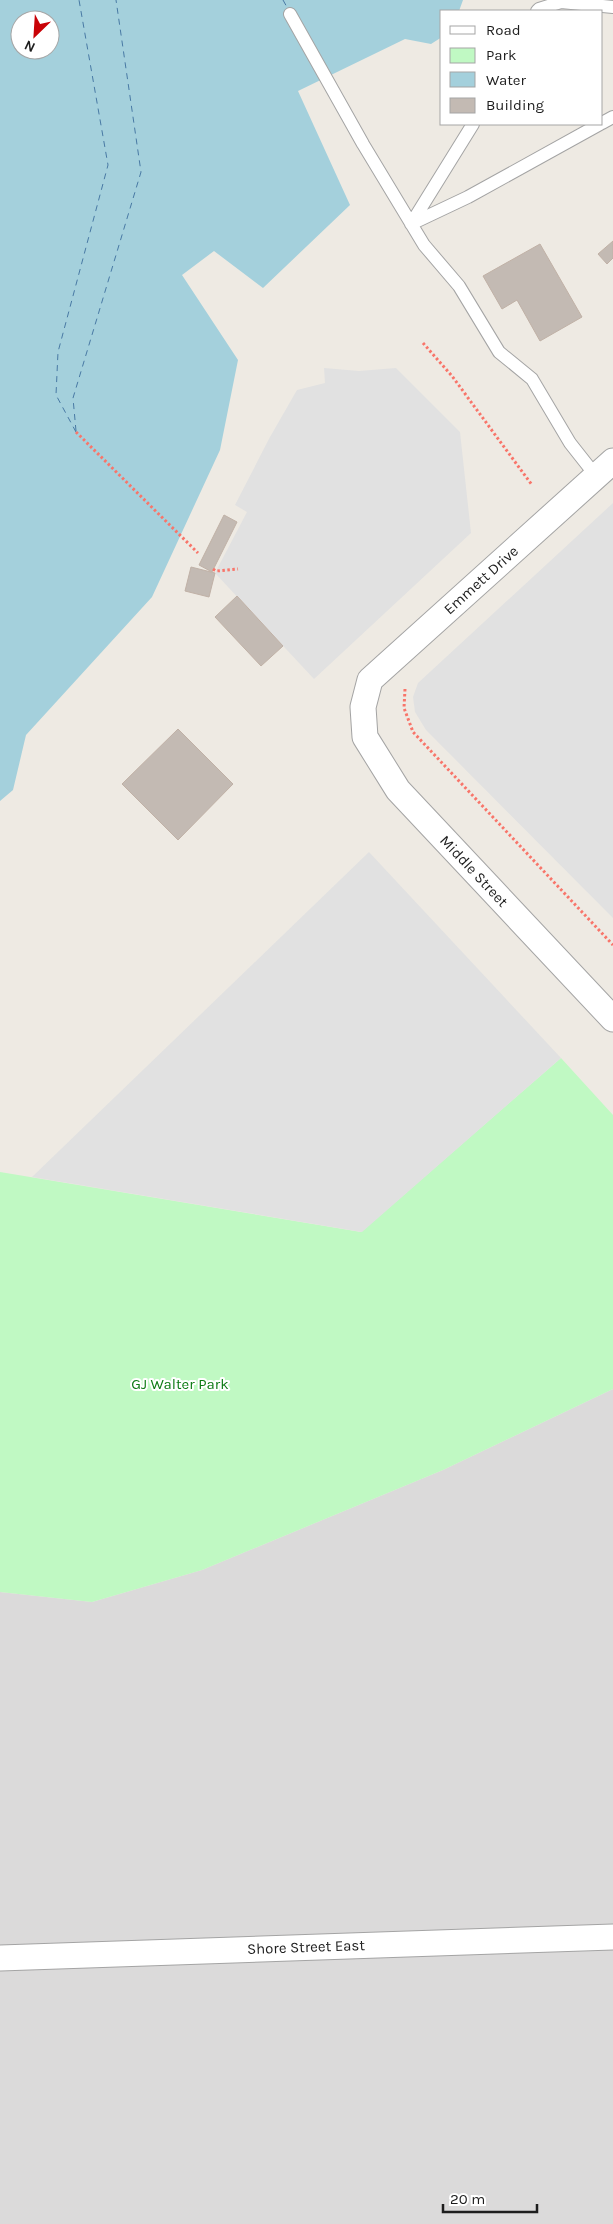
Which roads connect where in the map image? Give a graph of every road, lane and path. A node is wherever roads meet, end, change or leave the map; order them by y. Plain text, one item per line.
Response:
1 (613, 7) edge
2 (538, 10) edge
3 (290, 14) dead end
4 (472, 125) edge
5 (597, 125) edge
6 (411, 224) junction
7 (423, 343) dead end
8 (76, 432) dead end
9 (605, 468) edge
10 (532, 485) dead end
11 (202, 558) dead end
12 (213, 569) dead end
13 (238, 569) dead end
14 (406, 685) dead end
15 (363, 707) joint
16 (613, 945) edge
17 (613, 1018) edge
18 (613, 1937) edge
19 (0, 1958) edge

1 - 2 lane
3 - 6 lane
4 - 6 lane
5 - 6 lane
6 - 9 lane
7 - 10 path
8 - 11 path
9 - 15 street, Emmett Drive
12 - 13 path
14 - 16 path
15 - 17 street, Middle Street
18 - 19 street, Shore Street East

